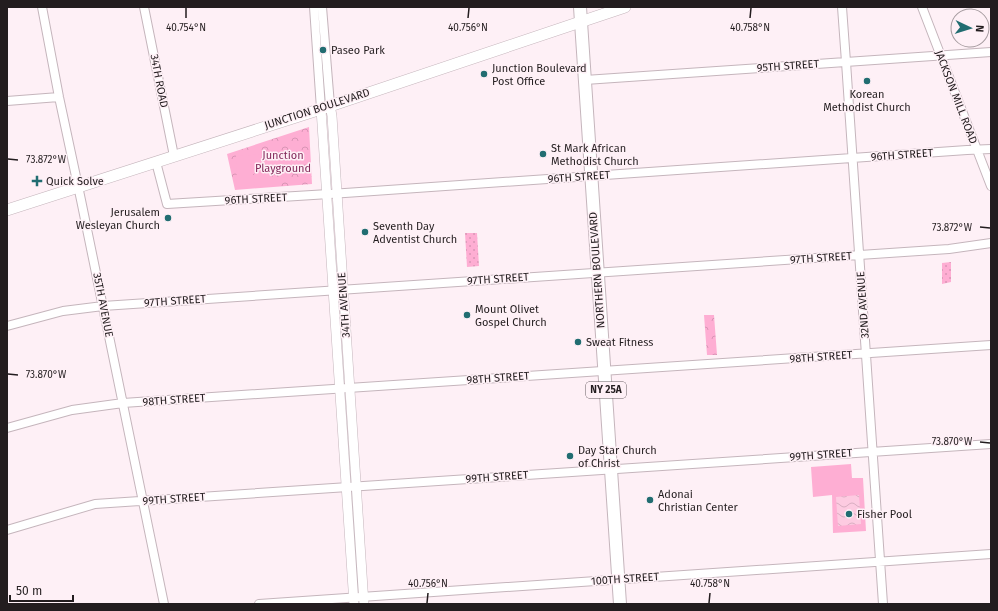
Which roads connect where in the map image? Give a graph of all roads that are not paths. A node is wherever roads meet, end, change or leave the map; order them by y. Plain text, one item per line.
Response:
1 (42, 7) edge
2 (144, 7) edge
3 (314, 7) edge
4 (322, 7) edge
5 (580, 7) edge
6 (625, 7) edge
7 (842, 7) edge
8 (922, 7) edge
9 (581, 22) junction
10 (991, 52) edge
11 (941, 56) junction
12 (846, 62) junction
13 (585, 80) junction
14 (59, 97) junction
15 (7, 100) edge
16 (325, 107) junction
17 (976, 150) junction
18 (991, 150) edge
19 (174, 156) junction
20 (853, 159) junction
21 (156, 162) junction
22 (591, 176) junction
23 (79, 186) junction
24 (991, 186) edge
25 (337, 194) junction
26 (327, 195) junction
27 (7, 210) edge
28 (991, 243) edge
29 (860, 255) junction
30 (598, 273) junction
31 (343, 290) junction
32 (333, 291) junction
33 (103, 306) junction
34 (7, 326) edge
35 (991, 345) edge
36 (866, 354) junction
37 (604, 371) junction
38 (350, 388) junction
39 (340, 389) junction
40 (123, 404) junction
41 (7, 428) edge
42 (991, 444) edge
43 (873, 452) junction
44 (611, 469) junction
45 (356, 487) junction
46 (346, 488) junction
47 (143, 501) junction
48 (7, 530) edge
49 (991, 554) edge
50 (880, 561) junction
51 (618, 579) junction
52 (354, 601) edge
53 (364, 601) edge
54 (164, 604) edge
55 (259, 604) edge
56 (620, 604) edge
57 (883, 604) edge

1 - 14 street, 35TH AVENUE
2 - 19 street, 34TH ROAD
3 - 16 street, 34TH AVENUE
4 - 16 street, 34TH AVENUE
5 - 9 main road, NORTHERN BOULEVARD / NY 25A
6 - 9 main road, JUNCTION BOULEVARD
7 - 12 street, 32ND AVENUE
8 - 11 street, JACKSON MILL ROAD
9 - 13 main road, NORTHERN BOULEVARD / NY 25A
9 - 16 main road, JUNCTION BOULEVARD
10 - 11 street, 95TH STREET
11 - 12 street, 95TH STREET
11 - 17 street, JACKSON MILL ROAD
12 - 13 street, 95TH STREET
12 - 20 street, 32ND AVENUE
13 - 22 main road, NORTHERN BOULEVARD / NY 25A
14 - 15 street
14 - 23 street, 35TH AVENUE
16 - 19 main road, JUNCTION BOULEVARD
16 - 25 street, 34TH AVENUE
16 - 26 street, 34TH AVENUE
17 - 18 street, 96TH STREET
17 - 20 street, 96TH STREET
17 - 24 street, JACKSON MILL ROAD
19 - 21 main road, JUNCTION BOULEVARD
20 - 22 street, 96TH STREET
20 - 29 street, 32ND AVENUE
21 - 23 main road, JUNCTION BOULEVARD
21 - 26 street, 96TH STREET
22 - 25 street, 96TH STREET
22 - 30 main road, NORTHERN BOULEVARD / NY 25A
23 - 27 main road, JUNCTION BOULEVARD
23 - 33 street, 35TH AVENUE
25 - 26 street, 96TH STREET
25 - 31 street, 34TH AVENUE
26 - 32 street, 34TH AVENUE
28 - 29 street, 97TH STREET
29 - 30 street, 97TH STREET
29 - 36 street, 32ND AVENUE
30 - 31 street, 97TH STREET
30 - 37 main road, NORTHERN BOULEVARD / NY 25A
31 - 32 street, 97TH STREET
31 - 38 street, 34TH AVENUE
32 - 33 street, 97TH STREET
32 - 39 street, 34TH AVENUE
33 - 34 street, 97TH STREET
33 - 40 street, 35TH AVENUE
35 - 36 street, 98TH STREET
36 - 37 street, 98TH STREET
36 - 43 street, 32ND AVENUE
37 - 38 street, 98TH STREET
37 - 44 main road, NORTHERN BOULEVARD / NY 25A
38 - 39 street, 98TH STREET
38 - 45 street, 34TH AVENUE
39 - 40 street, 98TH STREET
39 - 46 street, 34TH AVENUE
40 - 41 street, 98TH STREET
40 - 47 street, 35TH AVENUE
42 - 43 street, 99TH STREET
43 - 44 street, 99TH STREET
43 - 50 street, 32ND AVENUE
44 - 45 street, 99TH STREET
44 - 51 main road, NORTHERN BOULEVARD / NY 25A
45 - 46 street, 99TH STREET
45 - 53 street, 34TH AVENUE
46 - 47 street, 99TH STREET
46 - 52 street, 34TH AVENUE
47 - 48 street, 99TH STREET
47 - 54 street, 35TH AVENUE
49 - 50 street, 100TH STREET
50 - 51 street, 100TH STREET
50 - 57 street, 32ND AVENUE
51 - 53 street, 100TH STREET
51 - 56 main road, NORTHERN BOULEVARD / NY 25A
52 - 53 street, 100TH STREET
52 - 55 street, 100TH STREET

